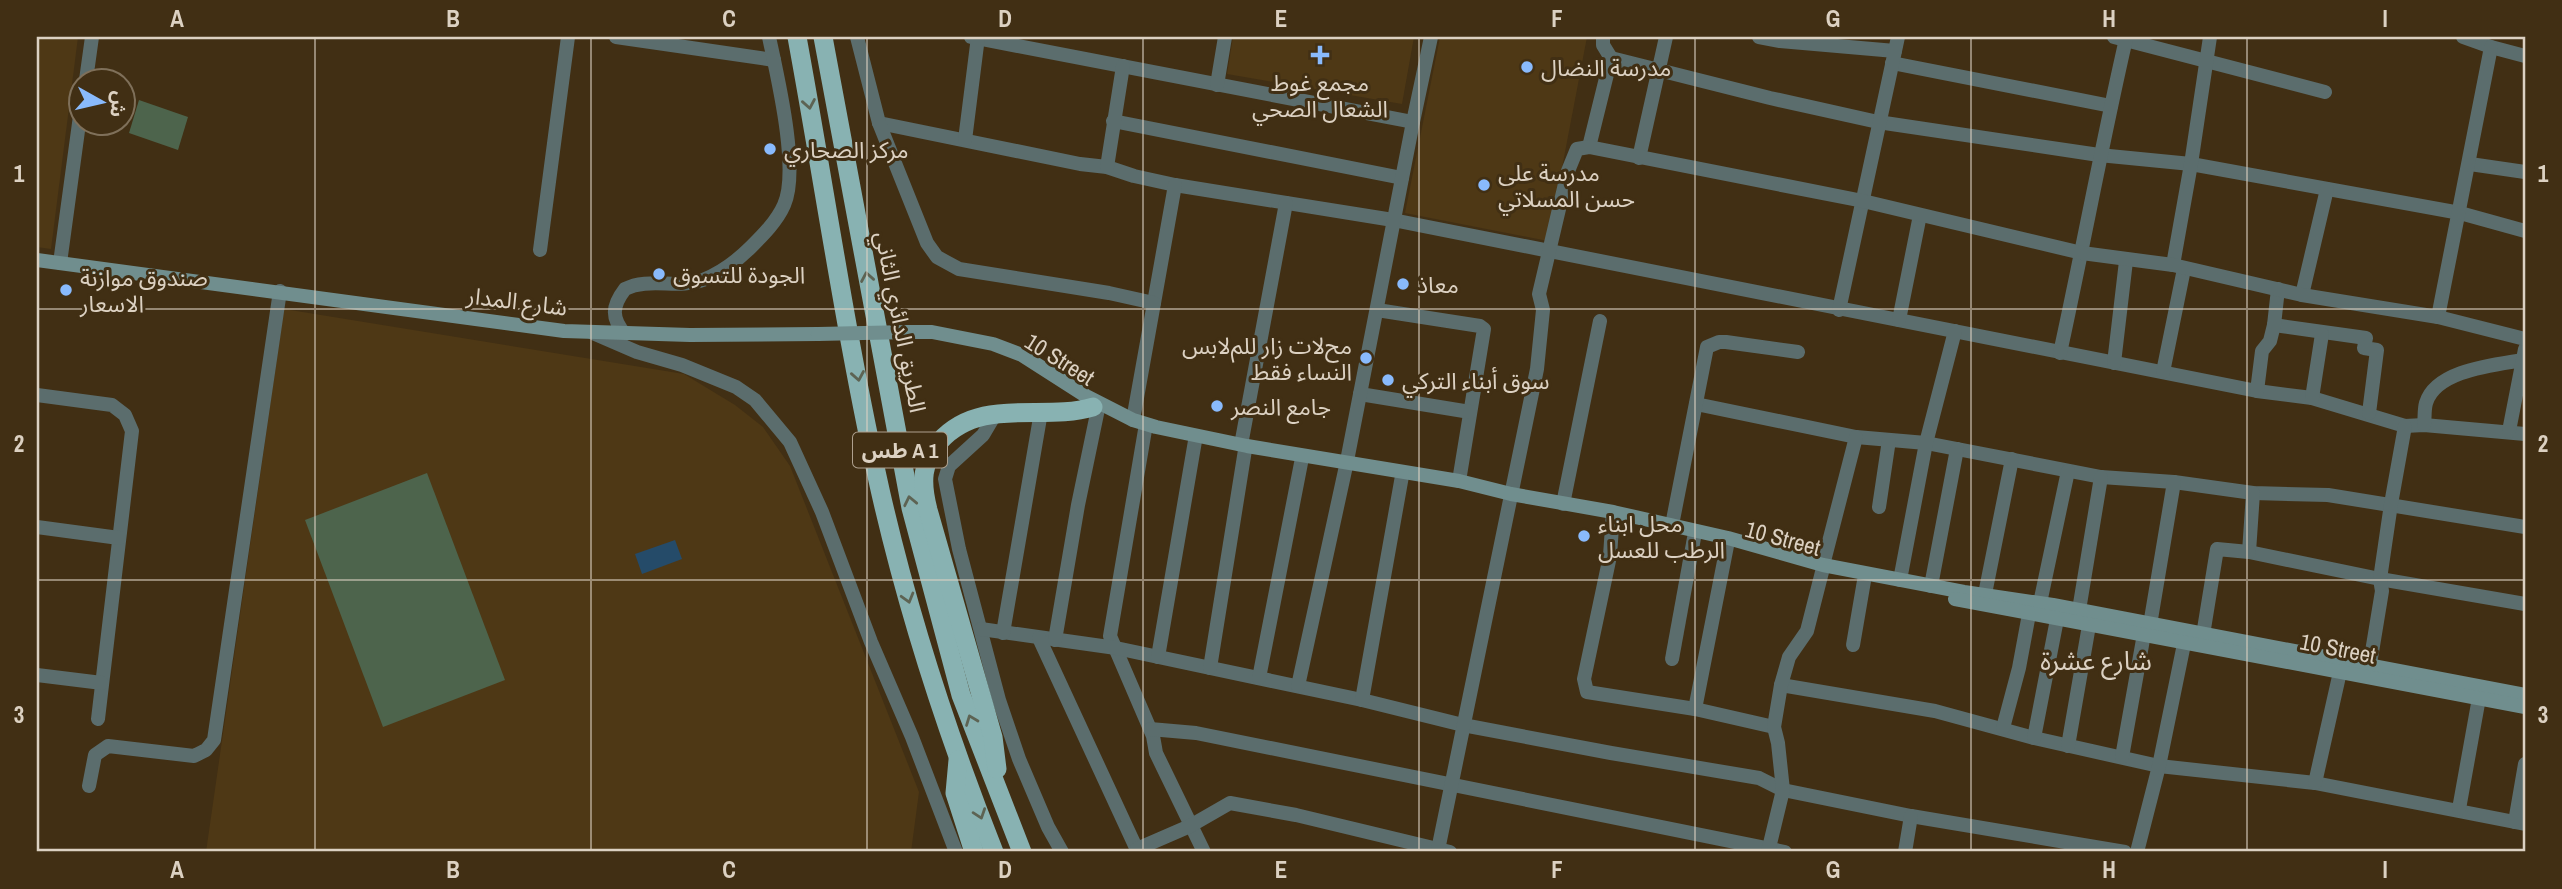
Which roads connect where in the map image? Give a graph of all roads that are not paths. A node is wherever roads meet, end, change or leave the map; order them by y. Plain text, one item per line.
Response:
1 (92, 37) edge
2 (568, 37) edge
3 (616, 37) edge
4 (769, 37) edge
5 (797, 37) edge
6 (823, 37) edge
7 (857, 37) edge
8 (976, 37) edge
9 (1225, 37) edge
10 (1431, 37) edge
11 (1603, 37) edge
12 (1666, 37) edge
13 (1759, 37) edge
14 (2210, 37) edge
15 (2463, 37) edge
16 (2120, 38) edge
17 (2491, 47) junction
18 (1895, 51) edge
19 (2525, 56) edge
20 (1611, 58) junction
21 (774, 60) junction
22 (2206, 60) junction
23 (88, 66) edge
24 (1123, 66) junction
25 (1659, 70) junction
26 (1217, 85) junction
27 (2325, 92) dead end
28 (2110, 106) junction
29 (1114, 121) junction
30 (879, 122) junction
31 (1412, 122) junction
32 (1878, 122) junction
33 (77, 136) edge
34 (965, 140) junction
35 (1589, 147) junction
36 (2099, 155) junction
37 (1639, 158) junction
38 (2191, 164) junction
39 (2470, 164) junction
40 (1107, 167) junction
41 (2525, 172) edge
42 (1402, 178) junction
43 (1175, 185) junction
44 (2327, 189) junction
45 (1863, 201) junction
46 (1286, 203) junction
47 (2460, 213) junction
48 (1920, 215) junction
49 (1394, 220) junction
50 (2525, 230) edge
51 (540, 250) dead end
52 (1549, 251) junction
53 (2082, 253) junction
54 (37, 260) edge
55 (2126, 261) junction
56 (60, 263) junction
57 (2178, 267) junction
58 (2278, 289) junction
59 (280, 291) junction
60 (2302, 295) junction
61 (1154, 303) junction
62 (1377, 310) junction
63 (1839, 310) junction
64 (2438, 317) junction
65 (1899, 320) junction
66 (1600, 321) dead end
67 (2274, 325) junction
68 (1955, 331) junction
69 (593, 333) junction
70 (625, 334) junction
71 (2322, 334) junction
72 (2525, 339) edge
73 (993, 344) junction
74 (1798, 352) dead end
75 (2060, 353) junction
76 (2524, 354) edge
77 (2114, 363) junction
78 (2162, 372) junction
79 (2258, 391) junction
80 (1360, 394) junction
81 (37, 395) edge
82 (2312, 398) junction
83 (1696, 404) junction
84 (1096, 408) junction
85 (1041, 412) junction
86 (1471, 412) junction
87 (2370, 413) junction
88 (996, 414) junction
89 (1133, 420) junction
90 (2424, 425) junction
91 (2405, 426) junction
92 (1145, 430) junction
93 (2510, 431) junction
94 (2525, 434) edge
95 (1856, 437) junction
96 (1889, 440) junction
97 (1195, 441) junction
98 (1926, 443) junction
99 (1243, 448) junction
100 (1957, 449) junction
101 (1302, 458) junction
102 (2012, 459) junction
103 (1346, 464) junction
104 (2067, 471) junction
105 (1402, 477) junction
106 (2101, 477) junction
107 (1459, 481) junction
108 (2174, 482) junction
109 (2253, 493) junction
110 (1510, 496) junction
111 (1563, 504) junction
112 (2391, 504) junction
113 (1879, 507) dead end
114 (1613, 517) junction
115 (1672, 525) junction
116 (37, 527) edge
117 (2525, 527) edge
118 (119, 538) junction
119 (1694, 538) junction
120 (1727, 546) junction
121 (2249, 552) junction
122 (1822, 568) junction
123 (2380, 579) junction
124 (1900, 580) junction
125 (1864, 581) junction
126 (1931, 586) junction
127 (1985, 594) junction
128 (2040, 603) junction
129 (2525, 604) edge
130 (2058, 612) junction
131 (2029, 614) junction
132 (2086, 615) junction
133 (981, 629) junction
134 (2147, 629) junction
135 (1003, 632) junction
136 (2203, 635) junction
137 (1039, 638) junction
138 (1055, 640) junction
139 (2184, 644) junction
140 (1853, 645) dead end
141 (1116, 648) junction
142 (1158, 657) junction
143 (1672, 659) dead end
144 (1210, 668) junction
145 (2369, 671) junction
146 (2340, 672) junction
147 (37, 675) edge
148 (1259, 678) junction
149 (102, 683) junction
150 (1781, 685) junction
151 (1298, 686) junction
152 (2525, 695) edge
153 (2479, 698) junction
154 (1362, 700) junction
155 (2525, 707) edge
156 (1695, 709) junction
157 (98, 719) dead end
158 (1463, 725) junction
159 (1774, 727) junction
160 (2003, 728) junction
161 (1150, 729) junction
162 (2034, 738) junction
163 (2068, 746) junction
164 (958, 752) junction
165 (2122, 757) junction
166 (2525, 764) edge
167 (2159, 766) junction
168 (2315, 782) junction
169 (1451, 785) junction
170 (89, 786) dead end
171 (1783, 790) junction
172 (1000, 797) junction
173 (2459, 809) junction
174 (1910, 816) junction
175 (2520, 823) edge
176 (1190, 826) junction
177 (1401, 847) edge
178 (1137, 850) edge
179 (1768, 850) edge
180 (1444, 851) edge
181 (957, 852) edge
182 (974, 852) edge
183 (994, 852) edge
184 (1022, 852) edge
185 (1062, 852) edge
186 (1203, 852) edge
187 (1785, 852) edge
188 (1905, 852) edge
189 (2125, 852) edge
190 (2137, 852) edge

1 - 23 street
2 - 51 street
3 - 21 street
4 - 21 street
5 -> 164 highway, طس A 1
172 -> 6 highway, الطريق الدائري الثاني / طس A 1
7 - 30 street
8 - 24 street
8 - 34 street
9 - 26 street
10 - 31 street
11 - 20 street
12 - 25 street
13 - 18 street
14 - 22 street
15 - 17 street
16 - 22 street
16 - 28 street
17 - 19 street
17 - 39 street
18 - 28 street
18 - 32 street
20 - 25 street
20 - 35 street
21 - 70 street
22 - 27 street
22 - 38 street
24 - 26 street
24 - 29 street
25 - 32 street
25 - 37 street
26 - 31 street
28 - 36 street
29 - 40 street
29 - 42 street
30 - 34 street
30 - 61 street
31 - 42 street
32 - 36 street
32 - 45 street
33 - 56 street
34 - 40 street
35 - 37 street
35 - 52 street
36 - 38 street
36 - 53 street
37 - 45 street
38 - 44 street
38 - 57 street
39 - 41 street
39 - 47 street
40 - 43 street
42 - 49 street
43 - 46 street
43 - 61 street
44 - 47 street
44 - 60 street
45 - 48 street
45 - 63 street
46 - 49 street
46 - 99 street
47 - 50 street
47 - 64 street
48 - 53 street
48 - 65 street
49 - 52 street
49 - 62 street
52 - 63 street
52 - 110 street
53 - 55 street
53 - 75 street
54 - 56 main road, شارع المدار
55 - 57 street
55 - 77 street
56 - 59 main road, شارع المدار
57 - 58 street
57 - 78 street
58 - 60 street
58 - 67 street
59 - 69 main road, شارع المدار
59 - 170 street
60 - 64 street
61 - 89 street
62 - 80 street
62 - 86 street
63 - 65 street
64 - 72 street
65 - 68 street
66 - 111 street
67 - 71 street
67 - 79 street
68 - 75 street
68 - 98 street
69 - 70 main road, شارع المدار
69 - 181 street
70 - 73 main road, شارع المدار, bridge
71 - 82 street
71 - 87 street
73 - 84 main road, 10 Street
73 - 89 main road, 10 Street
74 - 83 street
75 - 77 street
76 - 90 street
76 - 93 street
77 - 78 street
78 - 79 street
79 - 82 street
80 - 86 street
80 - 103 street
81 - 118 street
82 - 87 street
83 - 95 street
83 - 115 street
84 - 85 highway
84 - 92 main road, 10 Street
84 - 138 street
85 - 88 highway
85 - 135 street
86 - 107 street
87 - 91 street
88 - 133 street
88 - 172 highway
89 - 99 main road, 10 Street
90 - 91 street
90 - 93 street
91 - 112 street
92 - 97 main road, 10 Street
92 - 141 street
93 - 94 street
95 - 96 street
95 - 122 street
96 - 98 street
96 - 113 street
97 - 99 main road, 10 Street
97 - 142 street
98 - 100 street
98 - 124 street
99 - 101 main road, 10 Street
99 - 103 main road, 10 Street
99 - 144 street
100 - 102 street
100 - 126 street
101 - 103 main road, 10 Street
101 - 148 street
102 - 104 street
102 - 127 street
103 - 105 main road, 10 Street
103 - 107 main road, 10 Street
103 - 151 street
104 - 106 street
104 - 128 street
105 - 110 main road, 10 Street
105 - 154 street
106 - 108 street
106 - 132 street
107 - 110 main road, 10 Street
108 - 109 street
108 - 134 street
109 - 112 street
109 - 121 street
110 - 111 main road, 10 Street
110 - 114 main road, 10 Street
110 - 158 street
111 - 114 main road, 10 Street
112 - 117 street
112 - 123 street
114 - 115 main road, 10 Street
114 - 119 main road, 10 Street
114 - 156 street
115 - 122 main road, 10 Street
116 - 118 street
118 - 149 street
119 - 120 main road, 10 Street
119 - 143 street
120 - 122 main road, 10 Street
120 - 156 street
121 - 123 street
121 - 136 street
122 - 124 main road, 10 Street
122 - 125 main road, 10 Street
122 - 150 street
123 - 129 street
123 - 145 street
124 - 126 main road, 10 Street
125 - 131 main road, 10 Street
125 - 140 street
126 - 127 main road, 10 Street
127 - 128 main road, 10 Street
128 - 130 main road, 10 Street
130 - 131 main road, 10 Street
130 - 132 main road, 10 Street
130 - 162 street
131 - 160 street
132 - 134 main road, 10 Street
132 - 163 street
133 - 135 street
133 - 185 street
134 - 136 main road, 10 Street
134 - 139 main road, 10 Street
134 - 165 street
135 - 137 street
136 - 145 main road, 10 Street
137 - 138 street
137 - 178 street
138 - 141 street
139 - 146 main road, 10 Street
139 - 167 street
141 - 142 street
141 - 161 street
142 - 144 street
144 - 148 street
145 - 146 main road, 10 Street
145 - 152 main road, 10 Street
145 - 153 main road, 10 Street
146 - 168 street
147 - 149 street
148 - 151 street
149 - 157 street
150 - 159 street
150 - 160 street
151 - 154 street
153 - 155 main road, 10 Street
153 - 173 street
154 - 158 street
156 - 159 street
158 - 169 street
158 - 171 street
159 - 171 street
160 - 162 street
161 - 169 street
161 - 176 street
162 - 163 street
163 - 165 street
164 - 182 highway
164 -> 183 highway, طس A 1
165 - 167 street
166 - 175 street
167 - 168 street
167 - 190 street
168 - 173 street
169 - 179 street
169 - 180 street
171 - 174 street
171 - 179 street
172 - 184 highway, الطريق الدائري الثاني / طس A 1
173 - 175 street
174 - 188 street
174 - 189 street
176 - 177 street
176 - 178 street
176 - 186 street
177 - 180 street
179 - 187 street

